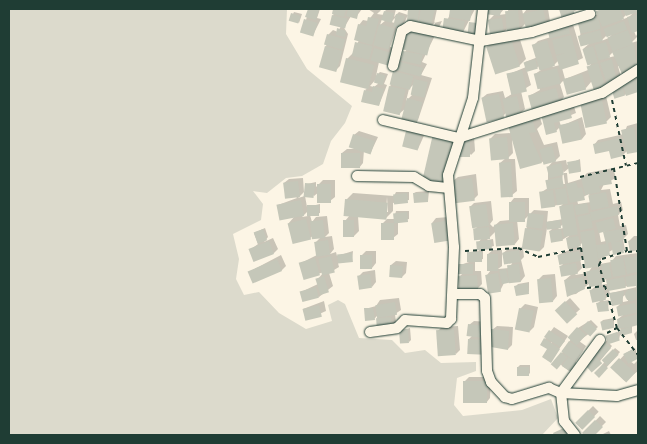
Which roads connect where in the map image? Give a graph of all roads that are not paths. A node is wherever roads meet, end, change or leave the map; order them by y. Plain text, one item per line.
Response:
1 (483, 9) edge
2 (590, 14) dead end
3 (481, 40) junction
4 (393, 66) dead end
5 (638, 70) edge
6 (383, 120) dead end
7 (458, 138) junction
8 (356, 176) dead end
9 (447, 188) junction
10 (455, 294) junction
11 (370, 332) dead end
12 (600, 340) road end
13 (638, 390) edge
14 (561, 393) junction
15 (575, 435) edge

1 - 3 street
2 - 3 street
3 - 4 street
3 - 7 street
5 - 7 street
6 - 7 street
7 - 9 street
8 - 9 street
9 - 10 street
10 - 11 street
10 - 14 street
12 - 14 street
13 - 14 street
14 - 15 street

